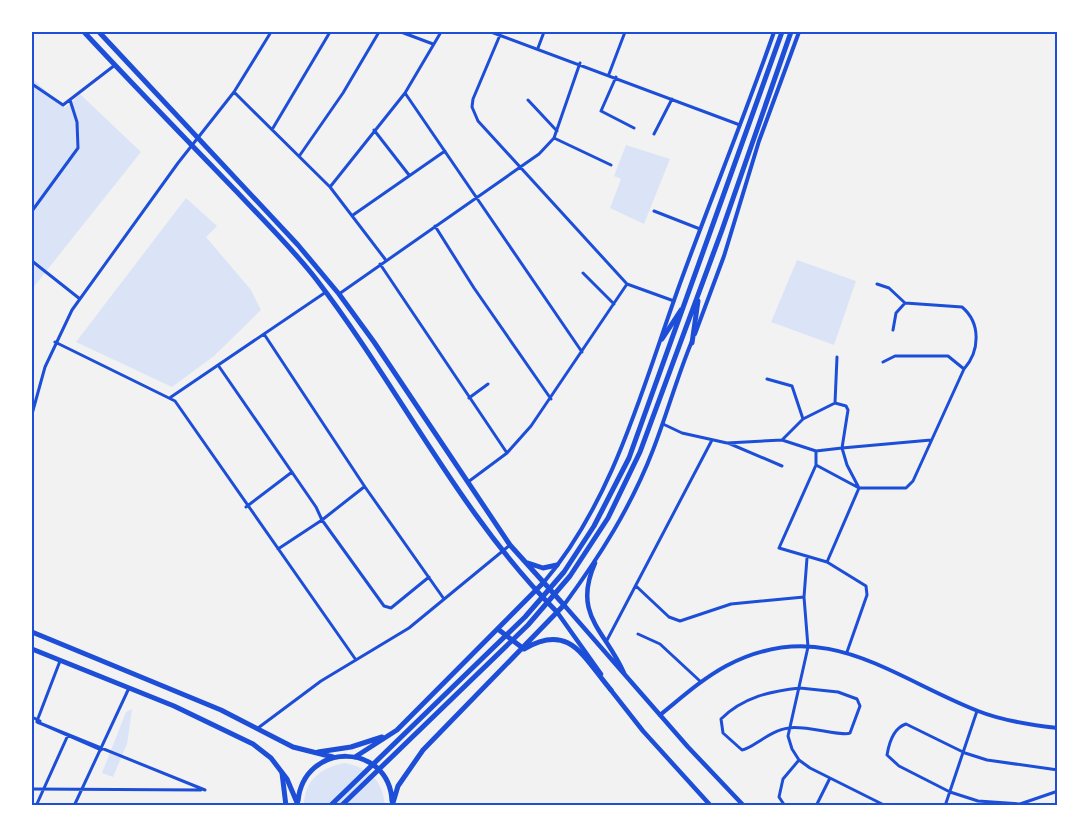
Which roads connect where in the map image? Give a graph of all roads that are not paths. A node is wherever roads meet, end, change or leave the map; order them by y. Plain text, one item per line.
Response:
1 (84, 32) edge
2 (99, 32) edge
3 (271, 32) edge
4 (330, 32) edge
5 (380, 32) edge
6 (401, 32) edge
7 (441, 32) edge
8 (491, 32) edge
9 (544, 32) edge
10 (625, 32) edge
11 (774, 32) edge
12 (782, 32) edge
13 (791, 32) edge
14 (799, 32) edge
15 (500, 35) junction
16 (433, 44) junction
17 (538, 48) junction
18 (580, 63) junction
19 (115, 65) junction
20 (609, 74) junction
21 (616, 77) junction
22 (32, 84) edge
23 (234, 92) junction
24 (405, 93) junction
25 (672, 98) junction
26 (70, 100) junction
27 (528, 100) dead end
28 (740, 125) junction
29 (273, 128) junction
30 (634, 128) dead end
31 (374, 130) junction
32 (557, 131) junction
33 (654, 134) dead end
34 (197, 138) junction
35 (554, 138) junction
36 (192, 146) junction
37 (445, 151) junction
38 (300, 156) junction
39 (611, 165) dead end
40 (522, 167) junction
41 (409, 175) junction
42 (330, 187) junction
43 (477, 196) junction
44 (32, 211) edge
45 (654, 211) dead end
46 (353, 215) junction
47 (435, 226) junction
48 (700, 229) junction
49 (385, 259) junction
50 (32, 261) edge
51 (380, 264) junction
52 (583, 273) dead end
53 (627, 284) junction
54 (877, 284) dead end
55 (700, 291) junction
56 (326, 292) junction
57 (339, 294) junction
58 (687, 298) junction
59 (80, 299) junction
60 (674, 301) junction
61 (904, 303) junction
62 (614, 304) junction
63 (893, 330) dead end
64 (264, 334) junction
65 (662, 339) junction
66 (56, 342) junction
67 (374, 342) junction
68 (692, 343) junction
69 (365, 347) junction
70 (582, 352) junction
71 (837, 357) dead end
72 (883, 362) dead end
73 (218, 365) junction
74 (964, 369) junction
75 (767, 379) dead end
76 (488, 384) dead end
77 (170, 398) junction
78 (469, 398) junction
79 (551, 399) junction
80 (835, 403) junction
81 (32, 414) edge
82 (803, 419) junction
83 (663, 424) junction
84 (712, 440) junction
85 (782, 440) junction
86 (931, 440) junction
87 (727, 443) junction
88 (842, 447) junction
89 (816, 451) junction
90 (507, 453) junction
91 (816, 465) junction
92 (782, 466) dead end
93 (292, 472) junction
94 (467, 483) junction
95 (365, 487) junction
96 (859, 489) junction
97 (246, 507) junction
98 (322, 520) junction
99 (494, 522) junction
100 (486, 527) junction
101 (510, 545) junction
102 (278, 549) junction
103 (503, 550) junction
104 (519, 556) junction
105 (807, 558) junction
106 (827, 562) junction
107 (595, 563) junction
108 (557, 565) junction
109 (429, 577) junction
110 (543, 583) junction
111 (636, 586) junction
112 (536, 591) junction
113 (804, 597) junction
114 (444, 599) junction
115 (564, 605) junction
116 (557, 612) junction
117 (499, 630) junction
118 (32, 632) edge
119 (638, 634) dead end
120 (606, 642) junction
121 (808, 647) junction
122 (524, 649) junction
123 (32, 650) edge
124 (847, 652) junction
125 (356, 660) junction
126 (60, 661) junction
127 (627, 678) junction
128 (701, 682) junction
129 (129, 688) junction
130 (800, 688) junction
131 (611, 690) junction
132 (977, 711) junction
133 (660, 715) junction
134 (32, 717) edge
135 (37, 722) junction
136 (258, 728) junction
137 (788, 728) junction
138 (1058, 728) edge
139 (397, 730) junction
140 (68, 735) junction
141 (101, 750) junction
142 (315, 753) junction
143 (964, 753) junction
144 (333, 757) junction
145 (355, 757) junction
146 (799, 760) junction
147 (1058, 770) edge
148 (282, 773) junction
149 (830, 778) junction
150 (32, 789) edge
151 (205, 790) junction
152 (1058, 790) edge
153 (950, 792) junction
154 (298, 805) edge
155 (36, 806) edge
156 (74, 806) edge
157 (286, 806) edge
158 (330, 806) edge
159 (341, 806) edge
160 (392, 806) edge
161 (711, 806) edge
162 (744, 806) edge
163 (785, 806) edge
164 (816, 806) edge
165 (886, 806) edge
166 (945, 806) edge

1 - 19 main road
2 - 34 main road
3 - 23 street
4 - 29 street
5 - 38 street
6 - 16 street
7 - 16 street
8 - 15 street
9 - 17 street
10 - 20 street
11 - 28 street
12 - 58 main road
13 - 55 main road
14 - 68 street
15 - 17 street
15 - 40 street
16 - 24 street
17 - 18 street
18 - 20 street
18 - 32 street
19 - 26 street
19 - 36 main road
20 - 21 street
21 - 25 street
21 - 30 street
22 - 26 street
23 - 29 street
23 - 34 street
24 - 31 street
24 - 37 street
25 - 28 street
25 - 33 street
26 - 44 street
27 - 32 street
28 - 48 street
29 - 38 street
31 - 41 street
31 - 42 street
32 - 35 street
34 - 36 street
34 - 57 main road
35 - 39 street
35 - 40 street
36 - 56 main road
36 - 59 street
37 - 41 street
37 - 43 street
38 - 42 street
40 - 43 street
40 - 53 street
41 - 46 street
42 - 46 street
43 - 47 street
43 - 70 street
45 - 48 street
46 - 49 street
47 - 49 street
47 - 79 street
48 - 60 street
49 - 51 street
50 - 59 street
51 - 57 street
51 - 78 street
52 - 62 street
53 - 60 street
53 - 62 street
54 - 61 street
55 - 68 main road
55 - 159 main road
56 - 64 street
56 - 69 main road
57 - 67 main road
58 - 65 main road
58 - 158 main road
59 - 66 street
60 - 65 street
61 - 63 street
61 - 74 street
62 - 70 street
64 - 73 street
64 - 95 street
65 - 108 street
66 - 77 street
66 - 81 street
67 - 69 main road
67 - 94 main road
68 - 83 street
69 - 100 main road
70 - 79 street
71 - 80 street
72 - 74 street
73 - 77 street
73 - 93 street
74 - 86 street
75 - 82 street
76 - 78 street
77 - 97 street
78 - 90 street
79 - 90 street
80 - 82 street
80 - 88 street
82 - 85 street
83 - 84 street
83 - 107 street
84 - 87 street
84 - 111 street
85 - 87 street
85 - 89 street
86 - 88 street
86 - 96 street
87 - 92 street
88 - 89 street
88 - 96 street
89 - 91 street
90 - 94 street
91 - 96 street
91 - 105 street
93 - 97 street
93 - 98 street
94 - 99 main road
95 - 98 street
95 - 109 street
96 - 106 street
97 - 102 street
98 - 102 street
98 - 109 street
99 - 100 main road
99 - 101 main road
100 - 103 main road
101 - 103 street
101 - 104 main road
102 - 125 street
103 - 112 main road
103 - 114 street
104 - 108 main road
104 - 110 main road
105 - 106 street
105 - 113 street
106 - 124 street
107 - 115 street
107 - 120 main road
108 - 110 street
109 - 114 street
110 - 112 main road
110 - 115 main road
111 - 113 street
111 - 120 street
112 - 116 main road
112 - 117 main road
113 - 121 street
114 - 125 street
115 - 116 main road
115 - 127 main road
116 - 122 main road
116 - 131 main road
117 - 122 main road
117 - 139 main road
118 - 136 main road
119 - 128 street
120 - 127 main road
121 - 124 street
121 - 128 street
121 - 130 street
122 - 131 main road
122 - 160 main road
123 - 126 main road
124 - 132 street
125 - 136 street
126 - 129 main road
126 - 135 street
127 - 133 main road
128 - 133 street
129 - 141 street
129 - 148 main road
130 - 137 street
130 - 137 street
130 - 137 street
131 - 161 main road
132 - 138 street
132 - 143 street
133 - 162 main road
134 - 151 street
135 - 140 street
135 - 151 street
136 - 142 main road
137 - 146 street
139 - 142 main road
139 - 145 main road
140 - 141 street
140 - 155 street
141 - 156 street
142 - 144 main road
143 - 147 street
143 - 153 street
143 - 153 street
144 - 145 main road
144 - 154 main road
145 - 160 main road
146 - 149 street
146 - 163 street
148 - 154 main road
148 - 157 main road
149 - 164 street
149 - 165 street
150 - 151 street
152 - 153 street
153 - 166 street

